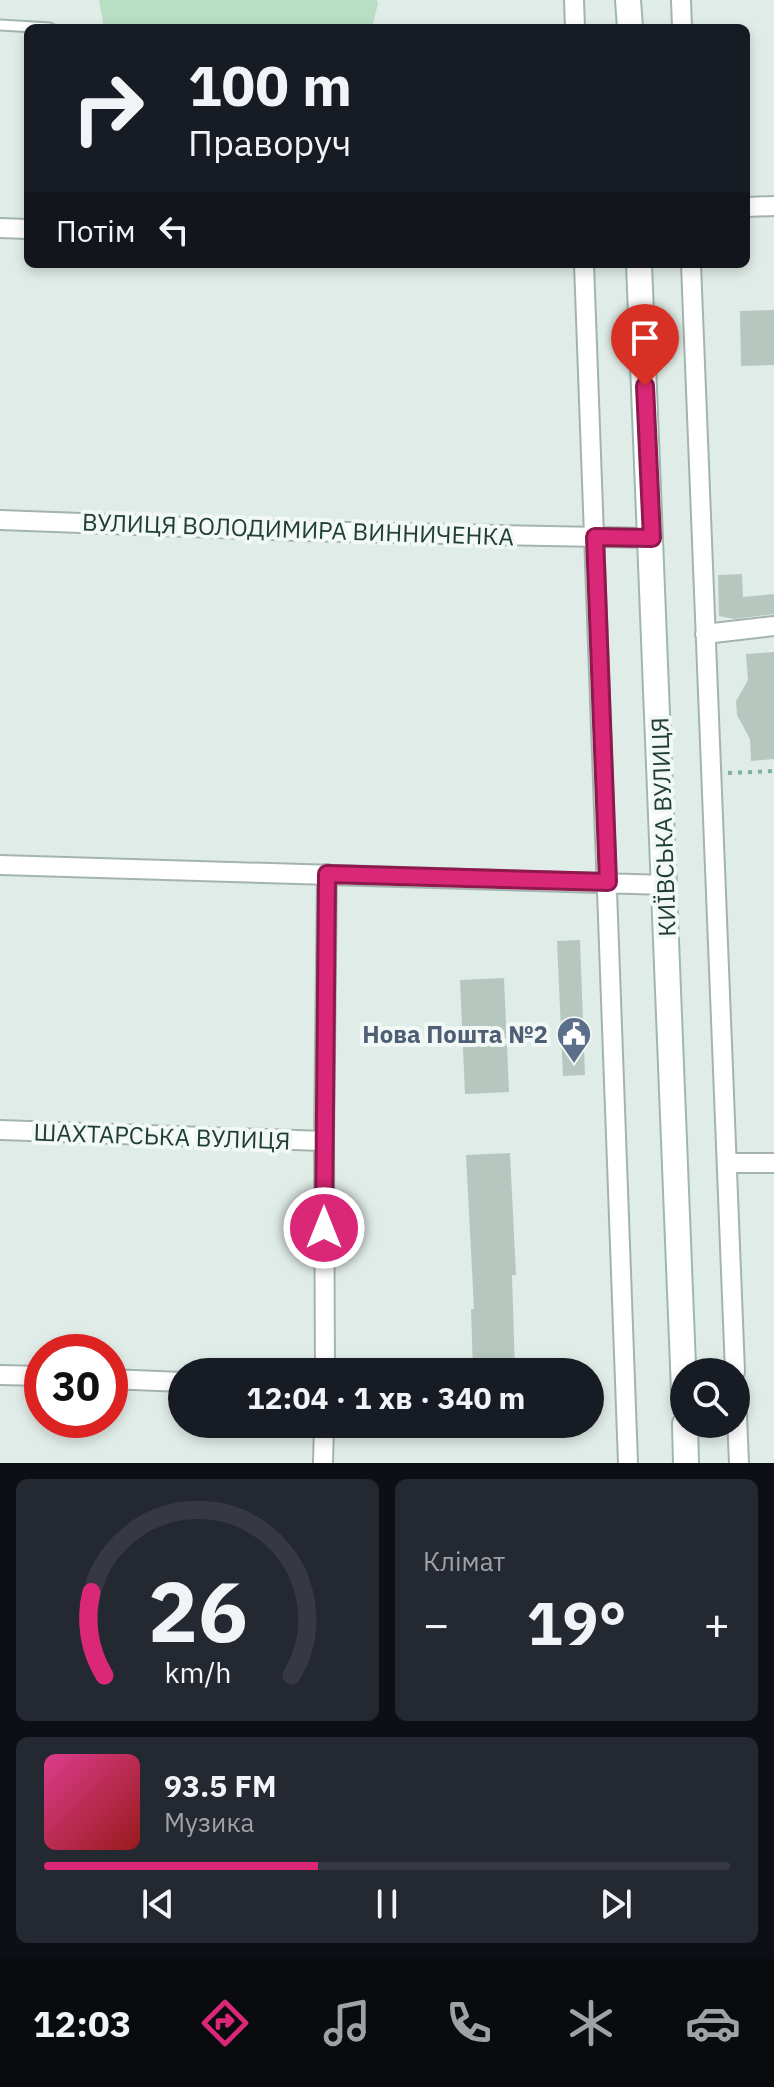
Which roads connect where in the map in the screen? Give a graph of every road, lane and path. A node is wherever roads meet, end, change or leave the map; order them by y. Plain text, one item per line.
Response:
1 (574, 0) edge
2 (628, 0) edge
3 (681, 0) edge
4 (575, 24) edge
5 (630, 24) edge
6 (682, 24) edge
7 (0, 25) edge
8 (24, 26) edge
9 (774, 206) edge
10 (750, 207) edge
11 (0, 228) edge
12 (24, 229) edge
13 (584, 268) edge
14 (639, 268) edge
15 (691, 268) edge
16 (0, 520) edge
17 (595, 537) junction
18 (652, 538) junction
19 (774, 626) edge
20 (705, 634) junction
21 (774, 771) edge
22 (710, 774) junction
23 (0, 865) edge
24 (327, 874) junction
25 (608, 882) junction
26 (666, 885) junction
27 (0, 1130) edge
28 (324, 1141) junction
29 (727, 1163) junction
30 (774, 1163) edge
31 (325, 1358) edge
32 (683, 1358) edge
33 (734, 1358) edge
34 (0, 1375) edge
35 (24, 1376) edge
36 (128, 1380) edge
37 (168, 1381) edge
38 (324, 1438) edge
39 (685, 1438) edge
40 (738, 1438) edge
41 (323, 1463) edge
42 (628, 1463) edge
43 (686, 1463) edge
44 (739, 1463) edge

1 - 4 street
2 - 5 main road
3 - 6 street
7 - 8 lane
9 - 10 street
11 - 12 street
13 - 17 street
14 - 18 main road, КИЇВСЬКА ВУЛИЦЯ
15 - 20 street
16 - 17 street, ВУЛИЦЯ ВОЛОДИМИРА ВИННИЧЕНКА
17 - 18 street, ВУЛИЦЯ ВОЛОДИМИРА ВИННИЧЕНКА
17 - 25 street
18 - 26 main road, КИЇВСЬКА ВУЛИЦЯ
19 - 20 street
20 - 22 street
21 - 22 path
22 - 29 street
23 - 24 street
24 - 25 street
24 - 28 street
25 - 26 street
25 - 42 street
26 - 32 main road, КИЇВСЬКА ВУЛИЦЯ
27 - 28 street, ШАХТАРСЬКА ВУЛИЦЯ
28 - 31 street
29 - 30 street
29 - 33 street
34 - 35 street
36 - 37 street
38 - 41 street
39 - 43 main road
40 - 44 street

